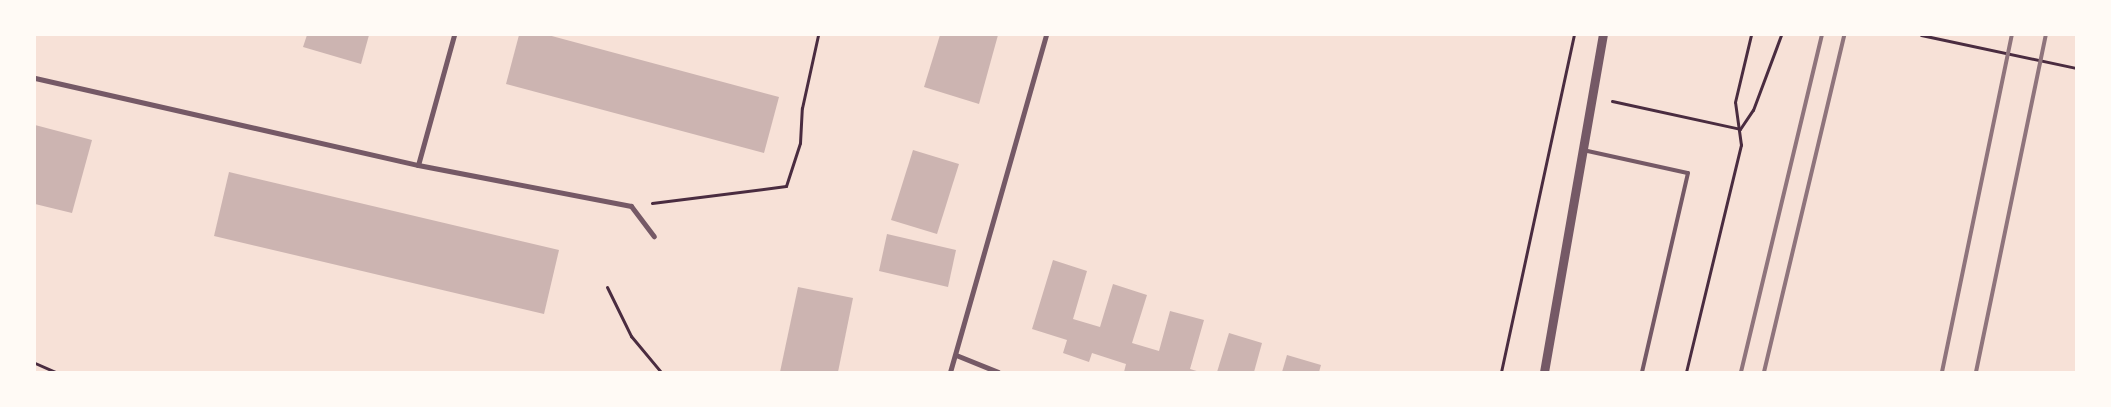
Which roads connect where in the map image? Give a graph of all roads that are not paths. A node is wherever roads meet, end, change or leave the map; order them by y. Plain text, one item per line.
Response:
1 (454, 35) edge
2 (1046, 35) edge
3 (1603, 35) edge
4 (35, 78) edge
5 (1583, 150) junction
6 (418, 165) junction
7 (654, 236) dead end
8 (956, 355) junction
9 (950, 372) edge
10 (998, 372) edge
11 (1544, 372) edge
12 (1642, 372) edge

1 - 6 street
2 - 8 street
3 - 5 street
4 - 6 street
5 - 11 street
5 - 12 lane
6 - 7 street
8 - 9 street
8 - 10 street

